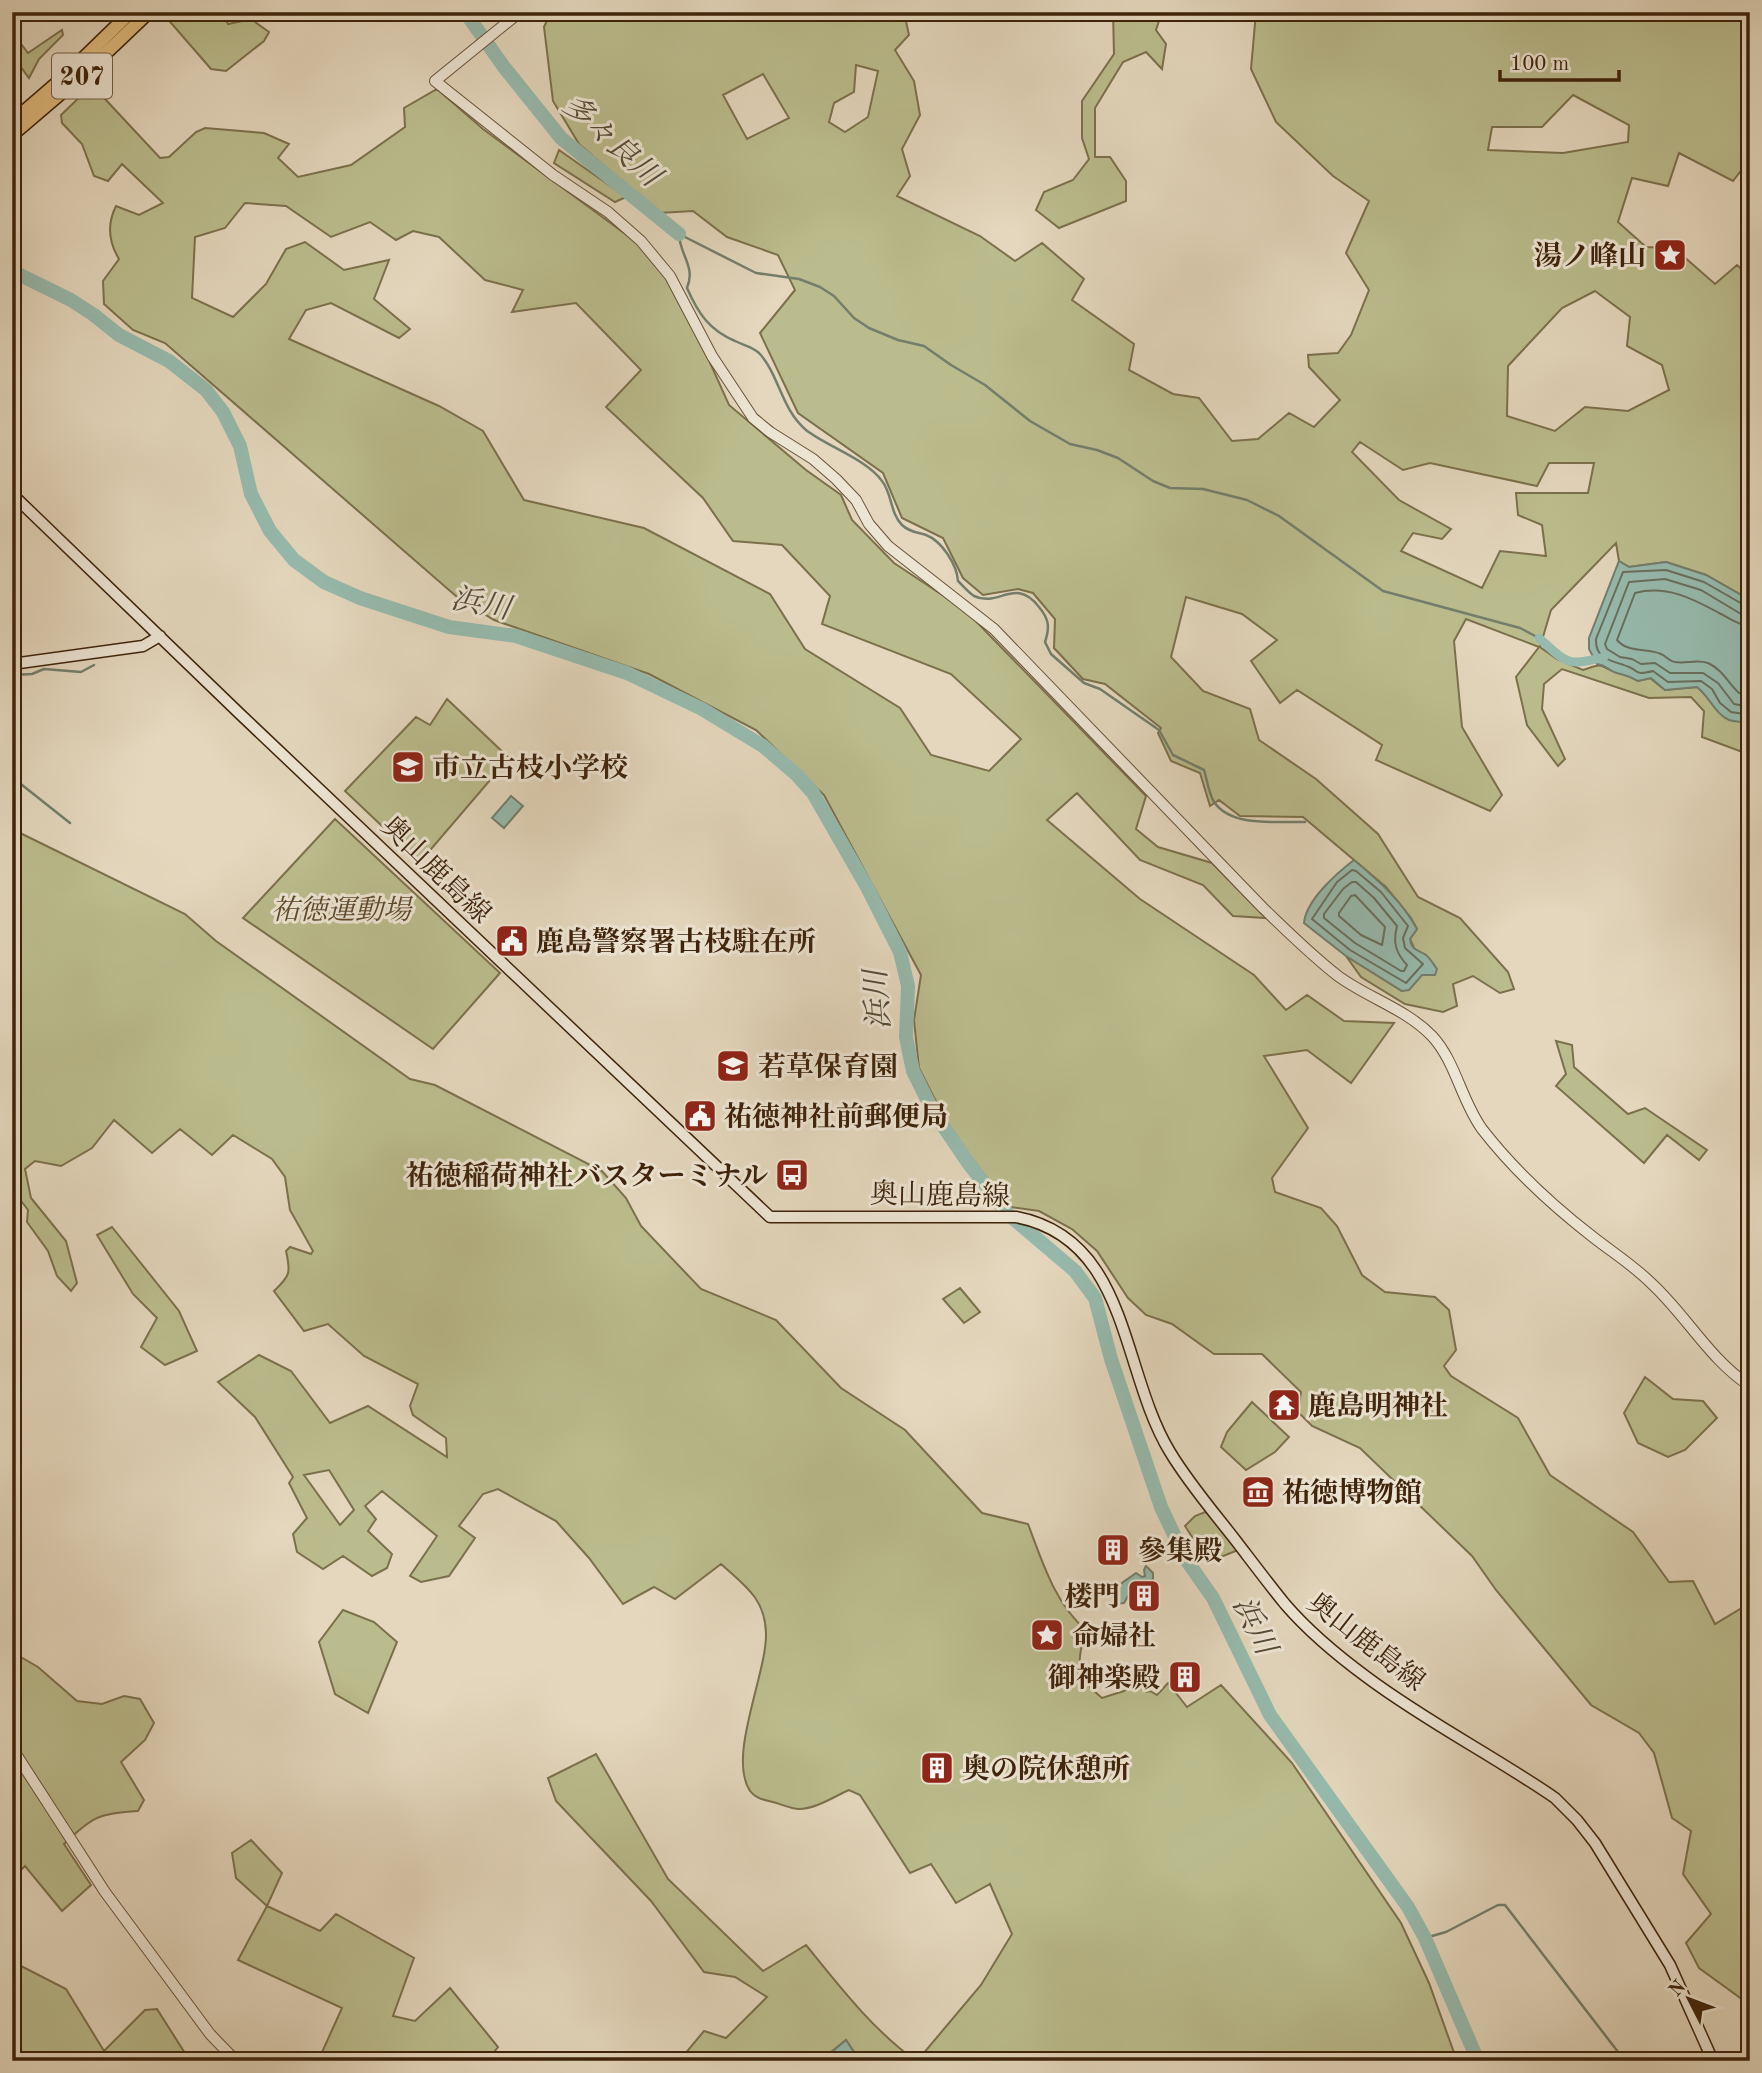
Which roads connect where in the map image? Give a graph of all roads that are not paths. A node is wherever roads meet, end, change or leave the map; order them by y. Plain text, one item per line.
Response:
1 (131, 12) edge
2 (149, 12) edge
3 (520, 12) edge
4 (12, 122) edge
5 (12, 135) edge
6 (12, 494) edge
7 (160, 636) junction
8 (12, 664) edge
9 (1750, 1386) edge
10 (12, 1748) edge
11 (236, 2061) edge
12 (1713, 2061) edge

1 - 4 highway, 207
2 - 5 highway, 207
3 - 9 street
6 - 7 main road, 奥山鹿島線
7 - 8 main road
7 - 12 main road, 奥山鹿島線
10 - 11 street

